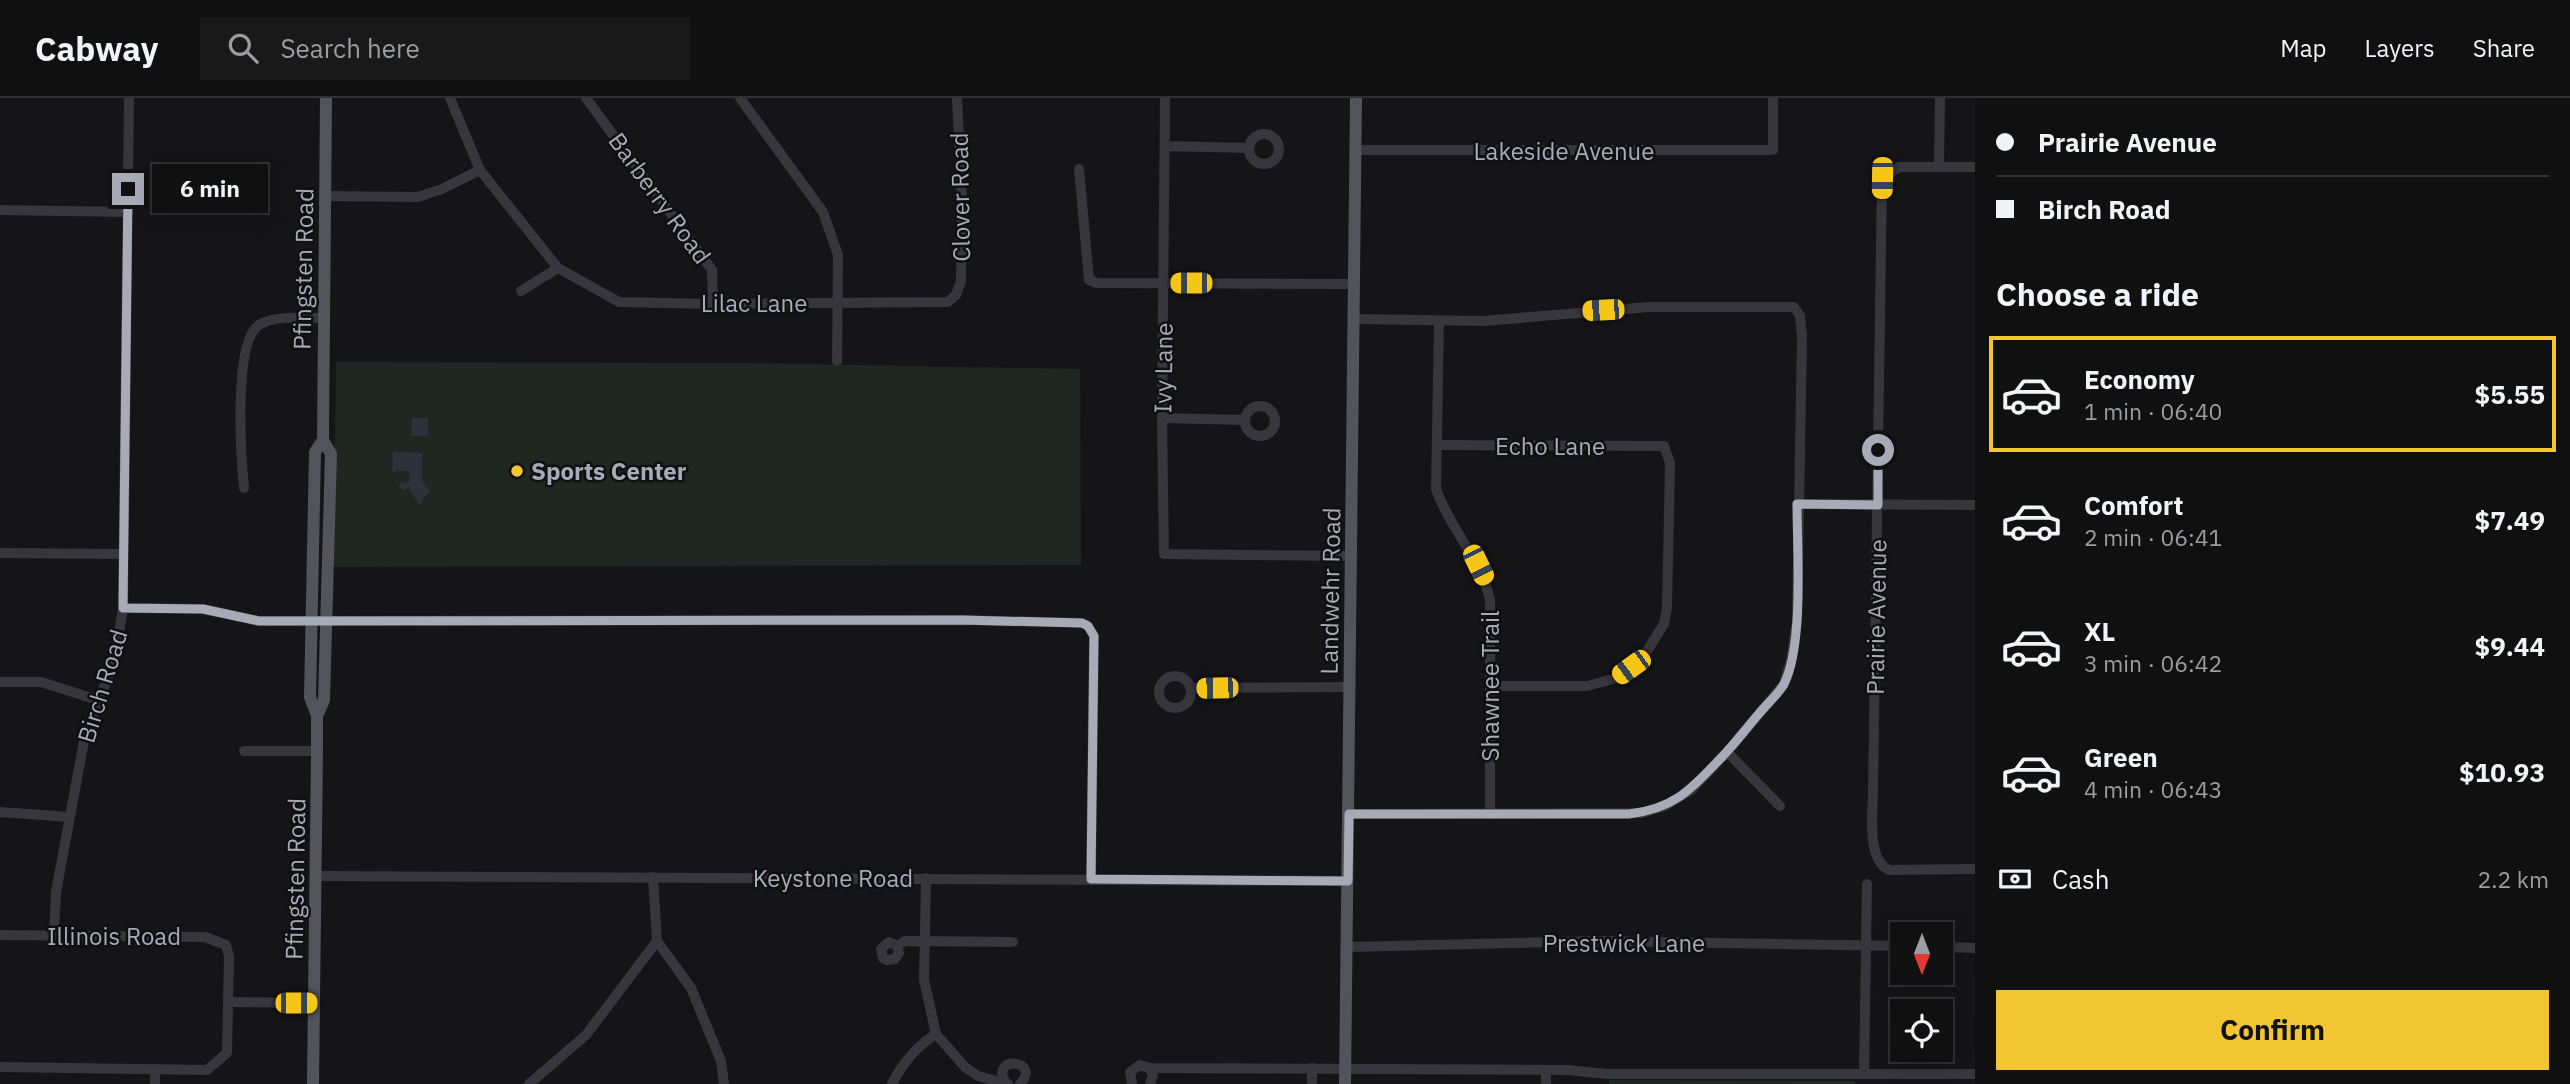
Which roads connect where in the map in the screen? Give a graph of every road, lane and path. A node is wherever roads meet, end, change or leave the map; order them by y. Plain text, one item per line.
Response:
1 (129, 98) edge
2 (326, 98) edge
3 (450, 98) edge
4 (586, 98) edge
5 (740, 98) edge
6 (957, 98) edge
7 (1165, 98) edge
8 (1356, 98) edge
9 (1773, 98) edge
10 (1940, 98) edge
11 (1165, 146) junction
12 (1249, 148) dead end
13 (1356, 150) junction
14 (1939, 166) junction
15 (1975, 167) edge
16 (1079, 169) dead end
17 (480, 170) junction
18 (325, 196) junction
19 (0, 210) edge
20 (128, 212) junction
21 (558, 268) junction
22 (1164, 283) junction
23 (1354, 284) junction
24 (521, 291) dead end
25 (956, 295) joint
26 (838, 303) junction
27 (713, 304) junction
28 (323, 318) junction
29 (1354, 319) junction
30 (1439, 321) junction
31 (837, 361) dead end
32 (1162, 418) junction
33 (1245, 420) dead end
34 (323, 440) junction
35 (1437, 445) junction
36 (244, 488) dead end
37 (1797, 504) junction
38 (1878, 505) junction
39 (1975, 505) edge
40 (312, 545) junction
41 (328, 545) junction
42 (0, 553) edge
43 (122, 554) junction
44 (1351, 556) junction
45 (123, 608) junction
46 (327, 620) junction
47 (311, 621) junction
48 (0, 682) edge
49 (1491, 685) junction
50 (1349, 687) junction
51 (1190, 688) dead end
52 (98, 700) junction
53 (317, 716) junction
54 (244, 751) dead end
55 (317, 751) junction
56 (1727, 752) junction
57 (1780, 806) dead end
58 (0, 812) edge
59 (1349, 814) junction
60 (1489, 814) junction
61 (69, 817) junction
62 (1975, 869) edge
63 (317, 876) junction
64 (653, 877) junction
65 (926, 878) junction
66 (1091, 879) junction
67 (1348, 881) junction
68 (1867, 884) dead end
69 (0, 935) edge
70 (54, 935) junction
71 (926, 941) junction
72 (657, 942) junction
73 (1013, 942) dead end
74 (897, 946) dead end
75 (1866, 946) junction
76 (1890, 946) edge
77 (1346, 947) junction
78 (1953, 947) edge
79 (1975, 948) edge
80 (228, 1002) junction
81 (314, 1003) junction
82 (936, 1034) junction
83 (0, 1067) edge
84 (1149, 1068) junction
85 (1312, 1068) junction
86 (155, 1069) junction
87 (1345, 1069) junction
88 (1546, 1070) junction
89 (1864, 1073) junction
90 (1975, 1074) edge
91 (155, 1084) edge
92 (313, 1084) edge
93 (528, 1084) edge
94 (724, 1084) edge
95 (892, 1084) edge
96 (1007, 1084) edge
97 (1020, 1084) edge
98 (1132, 1084) edge
99 (1150, 1084) edge
100 (1312, 1084) edge
101 (1345, 1084) edge
102 (1546, 1084) edge

1 - 20 street, Birch Road
2 - 18 main road, Pfingsten Road
3 - 17 street
4 - 27 street, Barberry Road
5 - 26 street
6 - 25 street, Clover Road
7 - 11 street, Ivy Lane
8 - 13 main road, Landwehr Road
9 - 13 street, Lakeside Avenue
10 - 14 street
11 - 12 street
11 - 22 street, Ivy Lane
13 - 23 main road, Landwehr Road
14 - 15 street
14 - 38 street, Prairie Avenue
16 - 22 street
17 - 18 street
17 - 21 street
18 - 28 main road, Pfingsten Road
19 - 20 street
20 - 43 street, Birch Road
21 - 24 street
21 - 27 street, Lilac Lane
22 - 23 street
22 - 32 street, Ivy Lane
23 - 29 main road, Landwehr Road
25 - 26 street, Lilac Lane
26 - 27 street, Lilac Lane
26 - 31 street
28 - 34 main road, Pfingsten Road
28 - 36 street
29 - 30 street
29 - 44 main road, Landwehr Road
30 - 35 street, Shawnee Trail
30 - 37 street
32 - 33 street
32 - 44 street, Ivy Lane
34 - 40 main road, Pfingsten Road
34 - 41 main road, Pfingsten Road
35 - 49 street, Shawnee Trail
35 - 49 street, Echo Lane
37 - 38 street
37 - 56 street
38 - 39 street
38 - 62 street, Prairie Avenue
40 - 41 main road
40 - 47 main road, Pfingsten Road
41 - 46 main road, Pfingsten Road
42 - 43 street
43 - 45 street, Birch Road
44 - 50 main road, Landwehr Road
45 - 47 street
45 - 52 street, Birch Road
46 - 47 street
46 - 53 main road, Pfingsten Road
46 - 66 street
47 - 53 main road, Pfingsten Road
48 - 52 street
49 - 60 street, Shawnee Trail
50 - 51 street
50 - 59 main road, Landwehr Road
52 - 61 street, Birch Road
53 - 55 main road, Pfingsten Road
54 - 55 street
55 - 63 main road, Pfingsten Road
56 - 57 street
56 - 60 street
58 - 61 street
59 - 60 street
59 - 67 main road, Landwehr Road
61 - 70 street, Birch Road
63 - 64 street, Keystone Road
63 - 81 main road, Pfingsten Road
64 - 65 street, Keystone Road
64 - 72 street
65 - 66 street, Keystone Road
65 - 71 street
66 - 67 street, Keystone Road
67 - 77 main road, Landwehr Road
68 - 75 street
69 - 70 street, Illinois Road
70 - 80 street, Illinois Road
71 - 73 street
71 - 74 street
71 - 82 street
72 - 93 street
72 - 94 street
75 - 76 street, Prestwick Lane
75 - 77 street, Prestwick Lane
75 - 89 street
77 - 87 main road, Landwehr Road
78 - 79 street
80 - 81 street
80 - 86 street
81 - 92 main road, Pfingsten Road
82 - 95 street
82 - 96 street
83 - 86 street
84 - 85 street
84 - 98 street
84 - 99 street
85 - 87 street
85 - 100 street
86 - 91 street
87 - 88 street
87 - 101 main road, Landwehr Road
88 - 89 street
88 - 102 street
89 - 90 street
96 - 97 street

